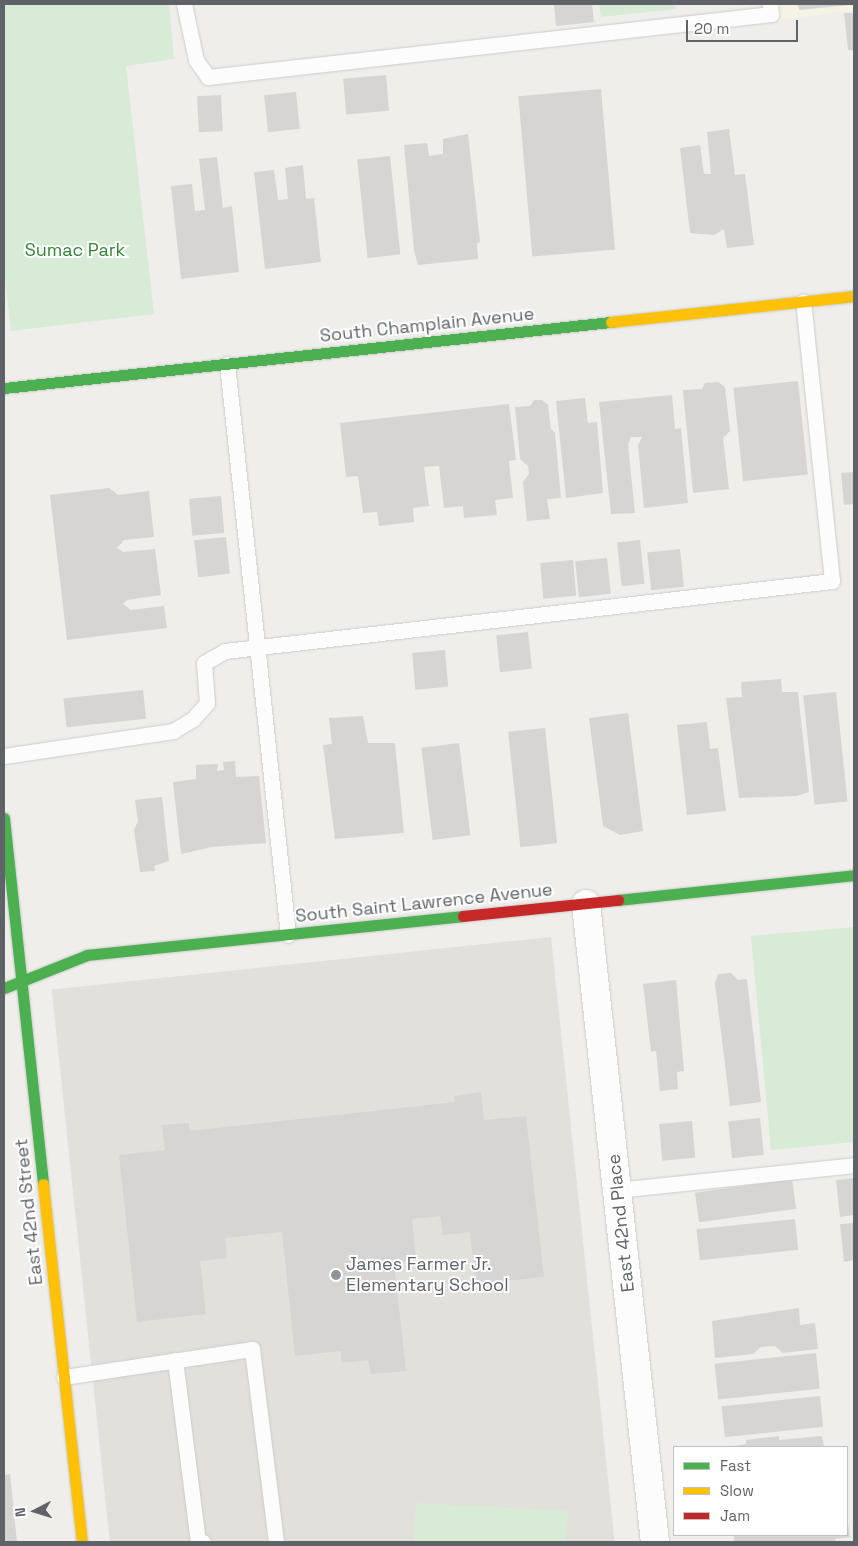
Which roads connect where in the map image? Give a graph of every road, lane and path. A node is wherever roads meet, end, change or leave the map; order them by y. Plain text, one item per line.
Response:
1 (184, 4) edge
2 (770, 4) edge
3 (854, 296) edge
4 (803, 302) junction
5 (227, 364) junction
6 (4, 388) edge
7 (257, 649) junction
8 (4, 756) edge
9 (4, 818) edge
10 (854, 875) edge
11 (586, 904) junction
12 (288, 935) junction
13 (21, 980) junction
14 (4, 988) edge
15 (854, 1166) edge
16 (617, 1190) junction
17 (175, 1360) junction
18 (64, 1377) junction
19 (82, 1542) edge
20 (203, 1542) edge
21 (276, 1542) edge
22 (655, 1542) edge

1 - 2 lane
3 - 4 street, South Champlain Avenue
4 - 5 street, South Champlain Avenue
4 - 7 lane
5 - 6 street, South Champlain Avenue
5 - 7 lane
7 - 8 lane
7 - 12 lane
9 - 13 street, East 42nd Street
10 - 11 street, South Saint Lawrence Avenue
11 - 12 street, South Saint Lawrence Avenue
11 - 16 street, East 42nd Place
12 - 13 street, South Saint Lawrence Avenue
13 - 14 street, South Saint Lawrence Avenue
13 - 18 street, East 42nd Street
15 - 16 lane
16 - 22 street, East 42nd Place
17 - 18 lane
17 - 20 lane
17 - 21 lane
18 - 19 street, East 42nd Street

